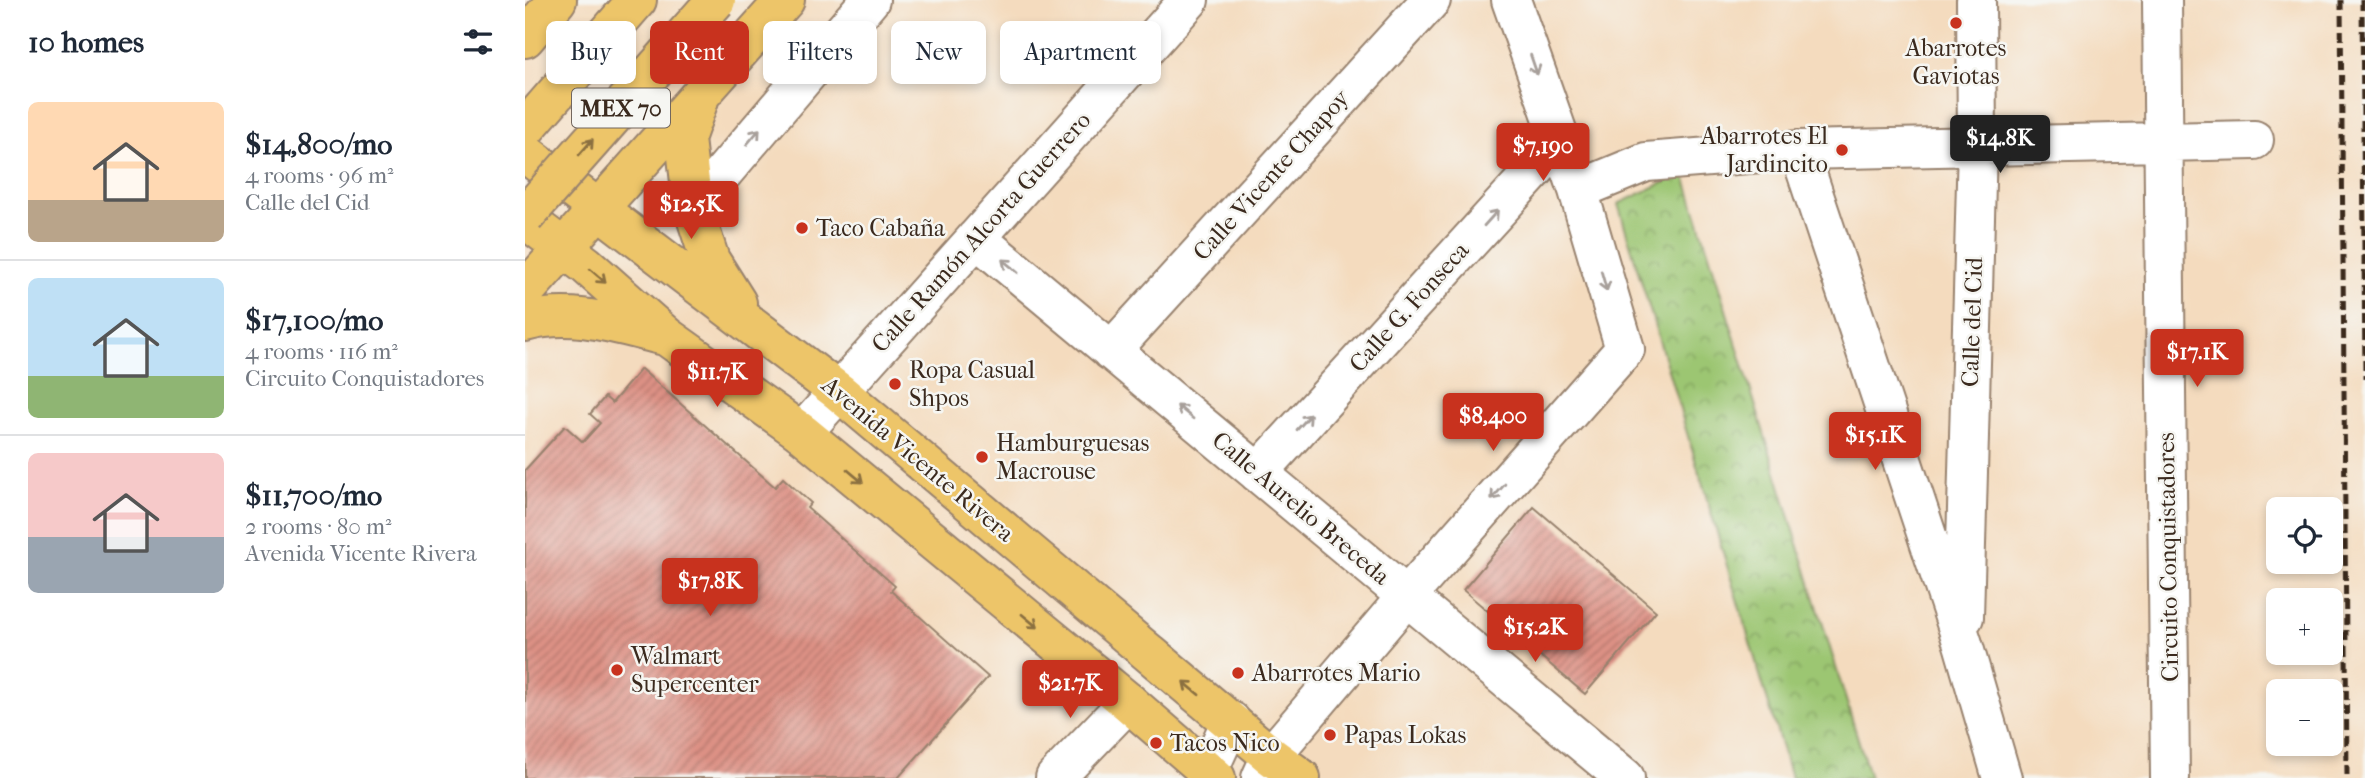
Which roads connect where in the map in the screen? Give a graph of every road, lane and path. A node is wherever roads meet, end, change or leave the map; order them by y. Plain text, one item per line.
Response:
1 (557, 0) edge
2 (637, 0) edge
3 (716, 0) edge
4 (785, 0) edge
5 (870, 0) edge
6 (1189, 0) edge
7 (1431, 0) edge
8 (1511, 0) edge
9 (1976, 0) edge
10 (2162, 0) edge
11 (525, 38) edge
12 (700, 95) junction
13 (525, 129) edge
14 (2254, 140) dead end
15 (1560, 142) junction
16 (2165, 143) junction
17 (1977, 146) junction
18 (1799, 150) junction
19 (525, 153) edge
20 (1583, 188) junction
21 (693, 208) junction
22 (599, 209) junction
23 (525, 218) edge
24 (976, 238) junction
25 (564, 248) junction
26 (525, 291) edge
27 (747, 320) junction
28 (525, 322) edge
29 (666, 336) junction
30 (1111, 351) junction
31 (839, 392) junction
32 (802, 433) junction
33 (1258, 473) junction
34 (1407, 596) junction
35 (1963, 644) junction
36 (1128, 702) junction
37 (1231, 721) junction
38 (1278, 771) edge
39 (1209, 776) edge
40 (1055, 778) edge
41 (1625, 778) edge
42 (2002, 778) edge
43 (2170, 778) edge

1 - 11 main road
2 - 13 main road, MEX 70
23 -> 3 main road, MEX 70, bridge
4 - 12 main road
21 -> 5 street
6 - 24 street, Calle Ramón Alcorta Guerrero
7 - 30 street, Calle Vicente Chapoy
8 -> 15 street
9 - 17 street, Calle del Cid
10 - 16 street, Circuito Conquistadores
12 - 21 main road
12 - 22 main road
14 - 16 street
15 - 20 street
33 -> 15 street, Calle G. Fonseca
16 - 17 street
16 - 43 street, Circuito Conquistadores
17 - 18 street
17 - 35 street, Calle del Cid
18 - 20 street
18 - 35 street
19 - 22 main road, Avenida Vicente Rivera
20 -> 34 street
21 - 27 main road
22 - 25 main road
22 - 27 main road, Avenida Vicente Rivera
23 - 25 main road
30 -> 24 street, Calle Aurelio Breceda
24 - 31 street, Calle Ramón Alcorta Guerrero
25 - 26 main road
25 -> 29 main road
27 - 31 main road, Avenida Vicente Rivera
28 - 29 main road
29 - 32 main road
33 -> 30 street, Calle Aurelio Breceda
31 - 32 street, Calle Ramón Alcorta Guerrero
37 -> 31 main road, Avenida Vicente Rivera
32 -> 36 main road
33 - 34 street, Calle Aurelio Breceda
34 - 38 street
34 - 41 street, Calle Aurelio Breceda
35 - 42 street
36 - 39 main road
36 - 40 street
37 - 38 main road, Avenida Vicente Rivera
37 - 39 street

